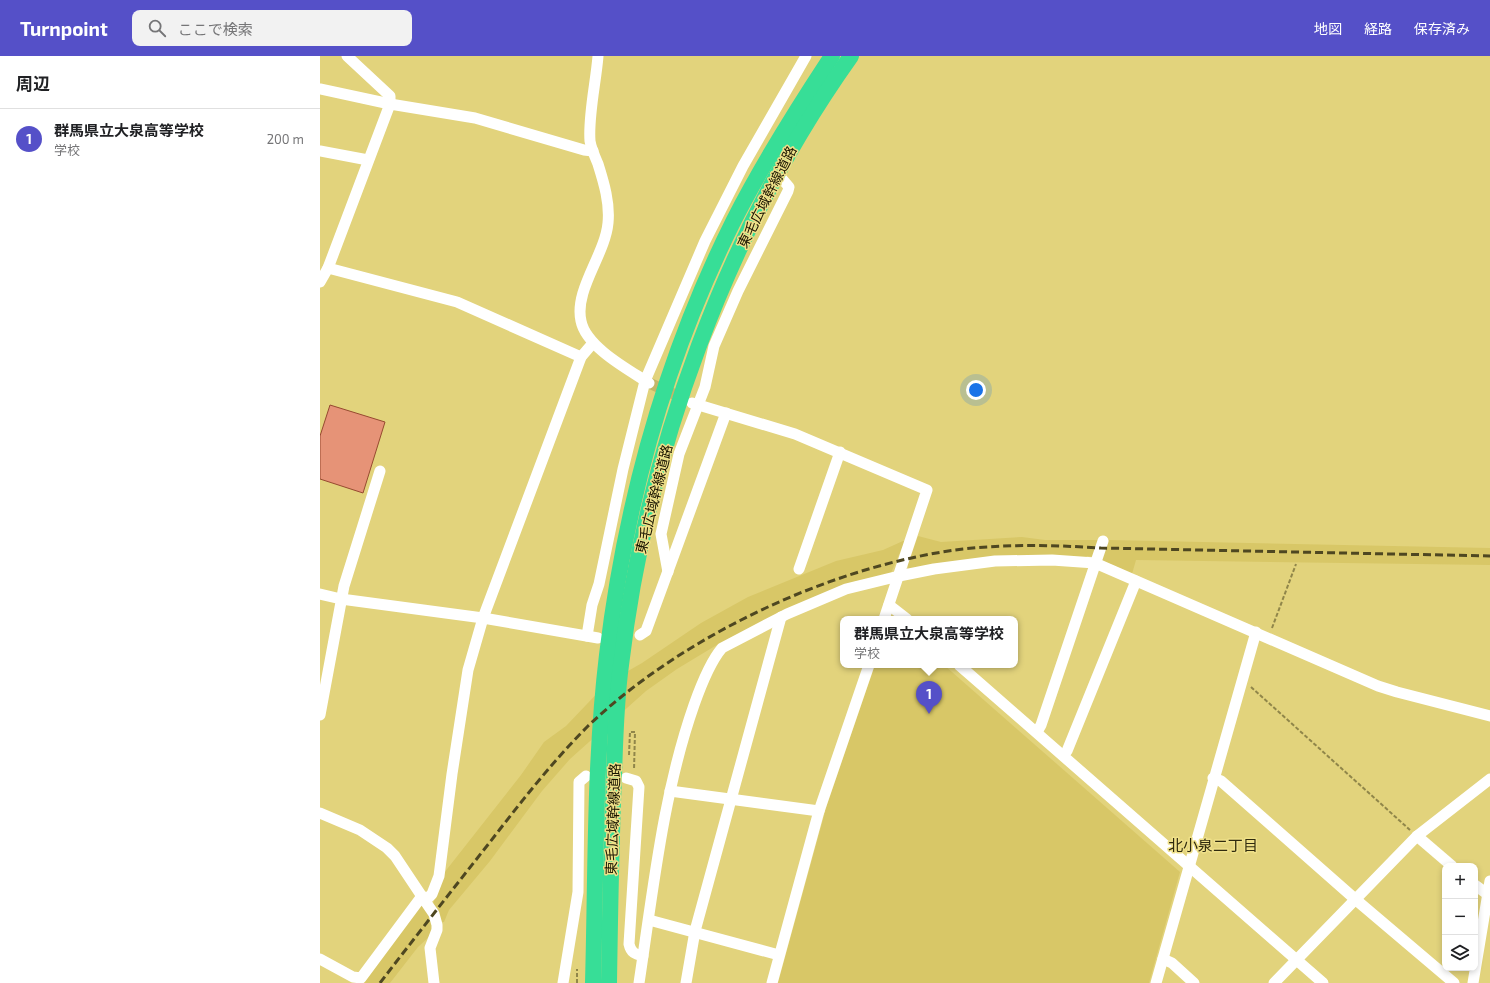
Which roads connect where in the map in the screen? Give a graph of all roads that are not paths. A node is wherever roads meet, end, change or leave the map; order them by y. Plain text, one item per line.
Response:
1 (347, 56) edge
2 (598, 56) edge
3 (806, 56) edge
4 (832, 56) edge
5 (851, 56) edge
6 (320, 89) edge
7 (390, 104) junction
8 (593, 151) junction
9 (320, 152) edge
10 (368, 160) junction
11 (775, 176) junction
12 (328, 268) junction
13 (320, 282) edge
14 (593, 343) junction
15 (581, 357) junction
16 (647, 382) junction
17 (695, 403) junction
18 (726, 413) junction
19 (840, 452) junction
20 (380, 471) dead end
21 (1103, 542) dead end
22 (1095, 563) junction
23 (799, 569) dead end
24 (668, 572) junction
25 (899, 576) junction
26 (1136, 581) junction
27 (320, 594) edge
28 (342, 599) junction
29 (890, 605) junction
30 (885, 616) edge
31 (903, 616) edge
32 (781, 617) junction
33 (483, 618) junction
34 (1256, 632) junction
35 (640, 635) dead end
36 (868, 668) edge
37 (963, 668) edge
38 (320, 715) edge
39 (1490, 716) edge
40 (1037, 732) junction
41 (1067, 751) dead end
42 (626, 778) dead end
43 (1213, 778) junction
44 (582, 779) dead end
45 (1490, 779) edge
46 (670, 791) junction
47 (732, 798) junction
48 (819, 811) junction
49 (320, 813) edge
50 (1417, 836) junction
51 (1448, 863) edge
52 (1188, 867) junction
53 (1490, 881) edge
54 (1478, 887) edge
55 (1489, 896) edge
56 (424, 898) junction
57 (1355, 899) junction
58 (649, 920) junction
59 (695, 931) junction
60 (779, 955) junction
61 (643, 956) junction
62 (320, 959) edge
63 (1163, 959) junction
64 (1296, 959) junction
65 (434, 983) edge
66 (562, 983) edge
67 (593, 983) edge
68 (609, 983) edge
69 (639, 983) edge
70 (686, 983) edge
71 (772, 983) edge
72 (1156, 983) edge
73 (1194, 983) edge
74 (1274, 983) edge
75 (1322, 983) edge
76 (1454, 983) edge
77 (1473, 983) edge

1 - 7 street
2 - 8 street
3 - 16 street
4 - 67 highway, 東毛広域幹線道路
5 - 11 highway, 東毛広域幹線道路
6 - 7 street
7 - 8 street
7 - 10 street
8 - 14 street
9 - 10 street
10 - 12 street
11 - 17 street
11 - 68 highway, 東毛広域幹線道路
12 - 13 street
12 - 15 street
14 - 15 street
14 - 16 street
15 - 33 street
16 - 33 street
17 - 18 street
17 - 24 street
18 - 19 street
18 - 24 street
19 - 23 street
19 - 25 street
20 - 28 street
21 - 22 street
22 - 25 street
22 - 26 street
22 - 40 street
24 - 35 street
25 - 29 street
25 - 32 street
26 - 34 street
26 - 41 street
27 - 28 street
28 - 33 street
28 - 38 street
29 - 30 street
29 - 31 street
32 - 46 street
32 - 47 street
33 - 56 street
34 - 39 street
34 - 43 street
36 - 48 street
37 - 40 street
40 - 52 street
42 - 61 street
43 - 52 street
43 - 57 street
44 - 66 street
45 - 50 street
46 - 47 street
46 - 58 street
47 - 48 street
47 - 59 street
48 - 60 street
49 - 56 street
50 - 51 street
50 - 57 street
52 - 63 street
52 - 64 street
53 - 55 street
54 - 55 street
55 - 77 street
56 - 62 street
56 - 65 street
57 - 64 street
57 - 76 street
58 - 59 street
58 - 61 street
59 - 60 street
59 - 70 street
60 - 71 street
61 - 69 street
63 - 72 street
63 - 73 street
64 - 74 street
64 - 75 street

